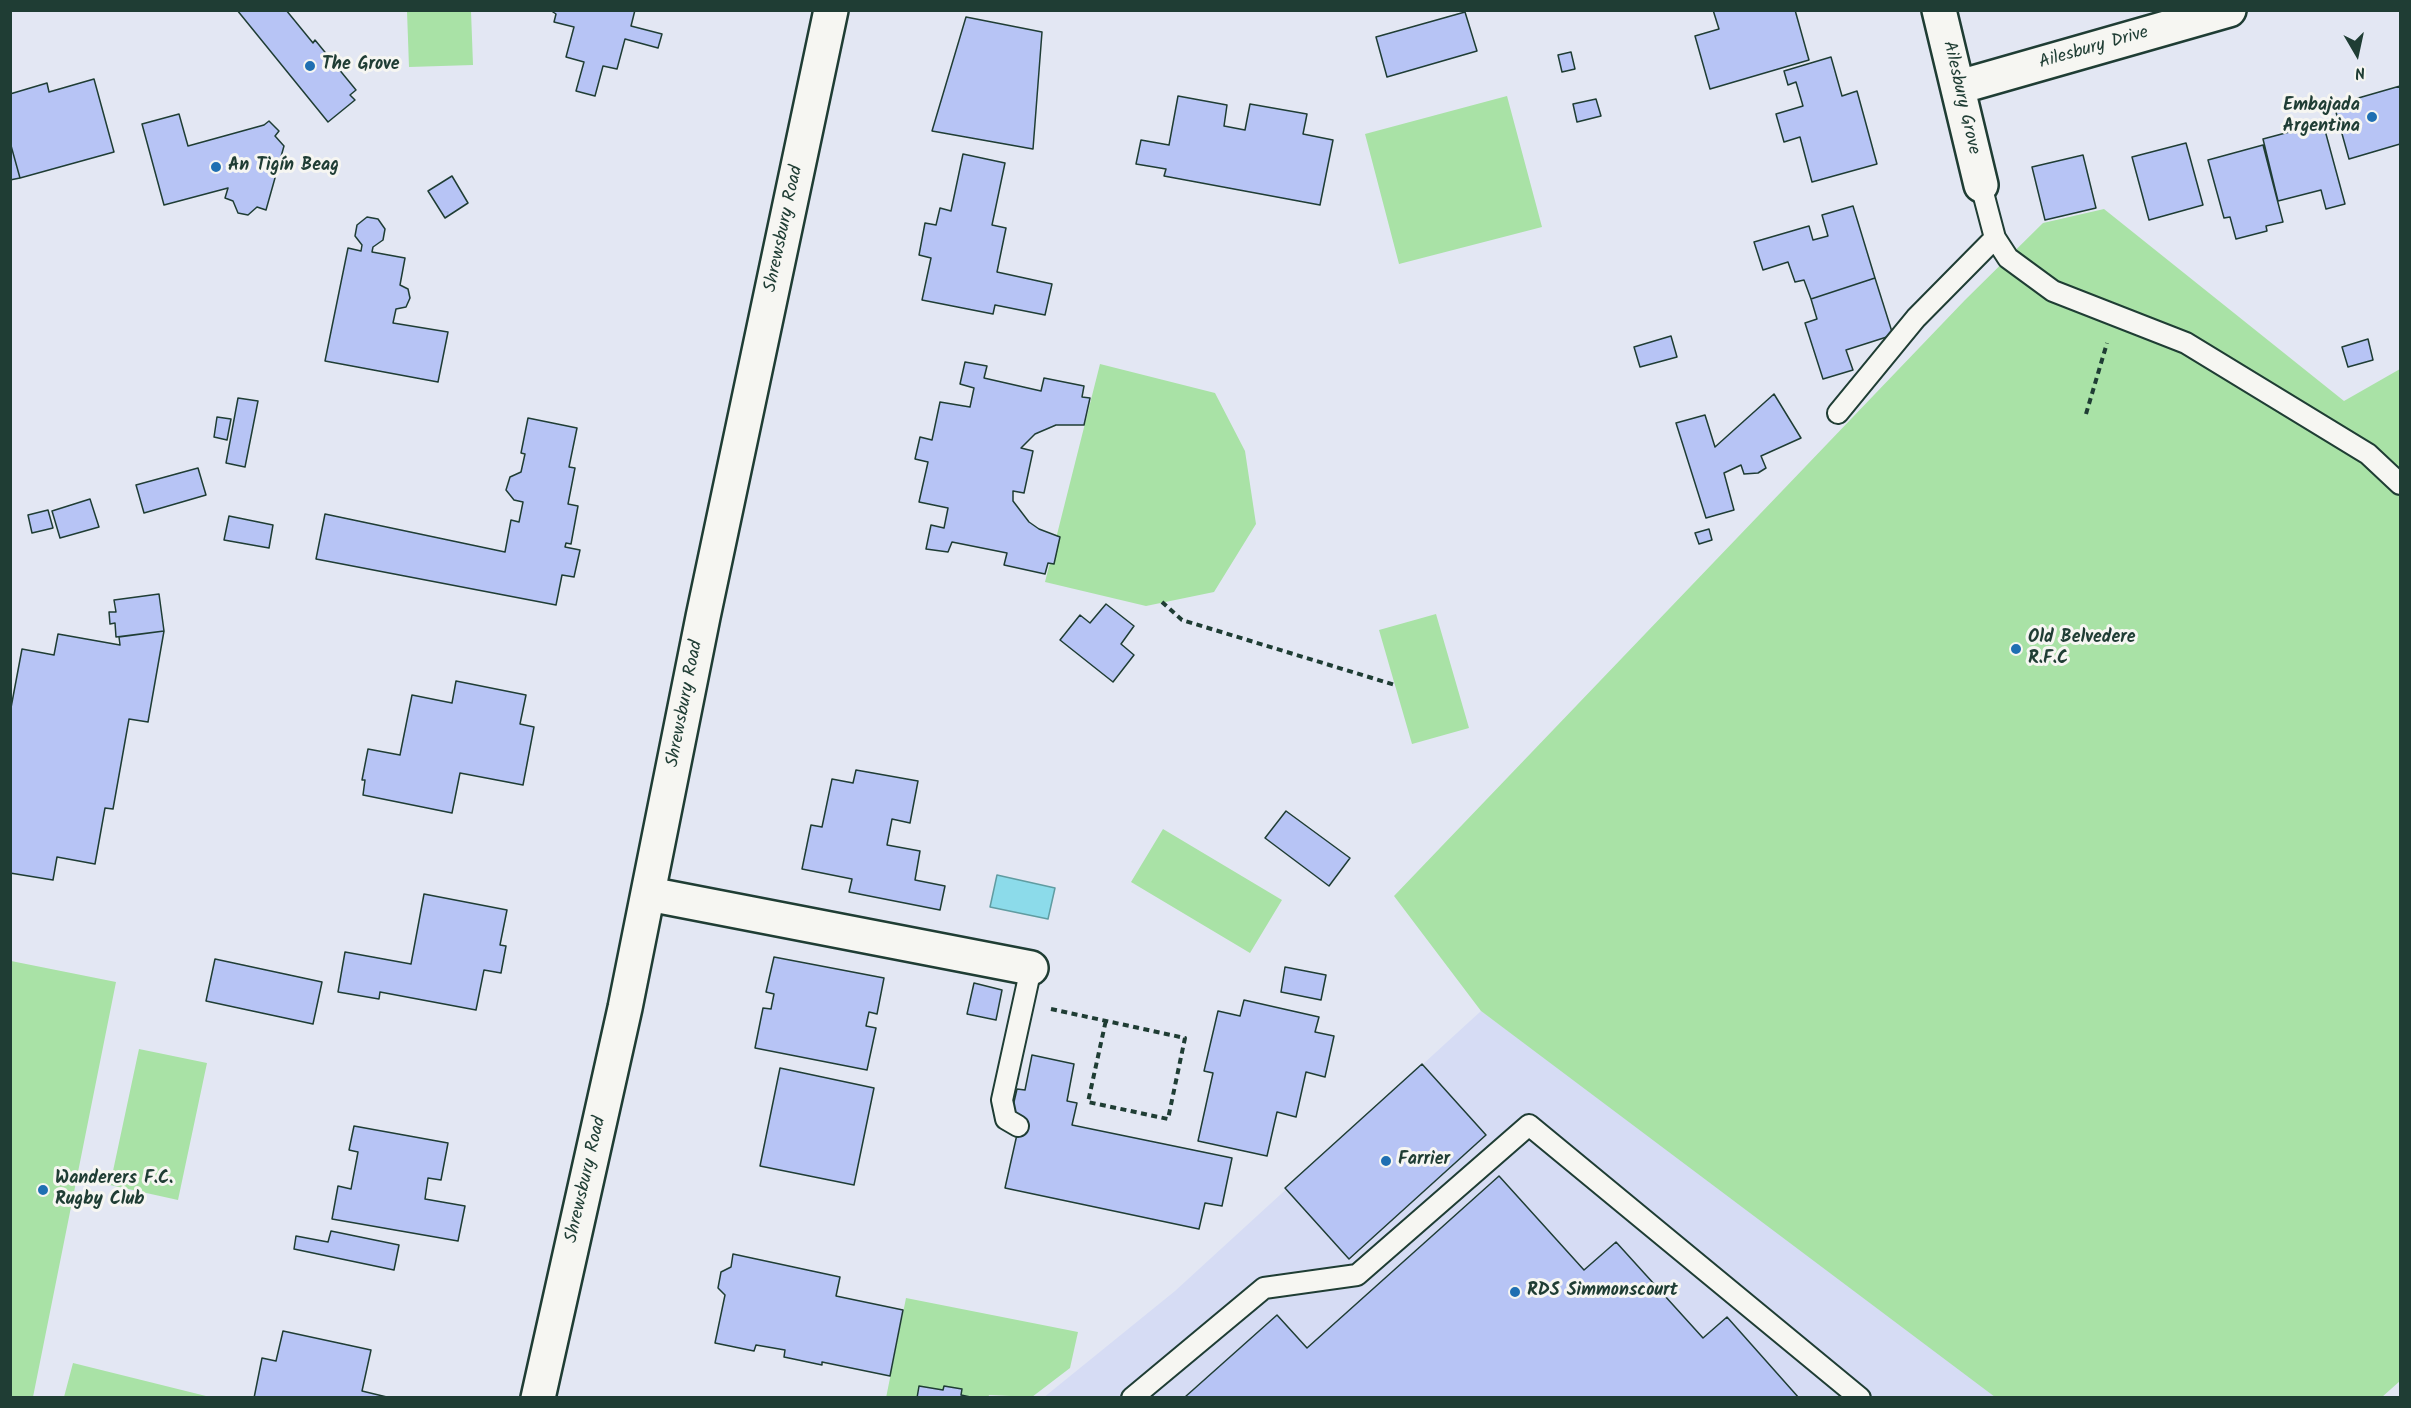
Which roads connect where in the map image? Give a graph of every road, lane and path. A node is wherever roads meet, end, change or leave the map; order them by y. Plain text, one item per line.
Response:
1 (831, 10) edge
2 (1939, 10) edge
3 (2229, 10) edge
4 (1959, 87) junction
5 (1981, 185) joint
6 (1995, 238) junction
7 (2115, 316) junction
8 (1838, 413) dead end
9 (2086, 414) dead end
10 (2400, 484) edge
11 (1162, 602) dead end
12 (1395, 685) dead end
13 (649, 894) junction
14 (1031, 968) joint
15 (1024, 1004) junction
16 (1106, 1020) junction
17 (1018, 1126) dead end
18 (538, 1398) edge
19 (1132, 1398) edge
20 (1860, 1398) edge

1 - 13 street, Shrewsbury Road
2 - 4 street, Ailesbury Grove
3 - 4 street, Ailesbury Drive
4 - 5 street, Ailesbury Grove
5 - 6 lane
6 - 7 lane
6 - 8 lane
7 - 9 path
7 - 10 lane
11 - 12 path
13 - 14 street
13 - 18 street, Shrewsbury Road
14 - 15 lane
15 - 16 path
15 - 17 lane
16 - 16 path
19 - 20 lane

